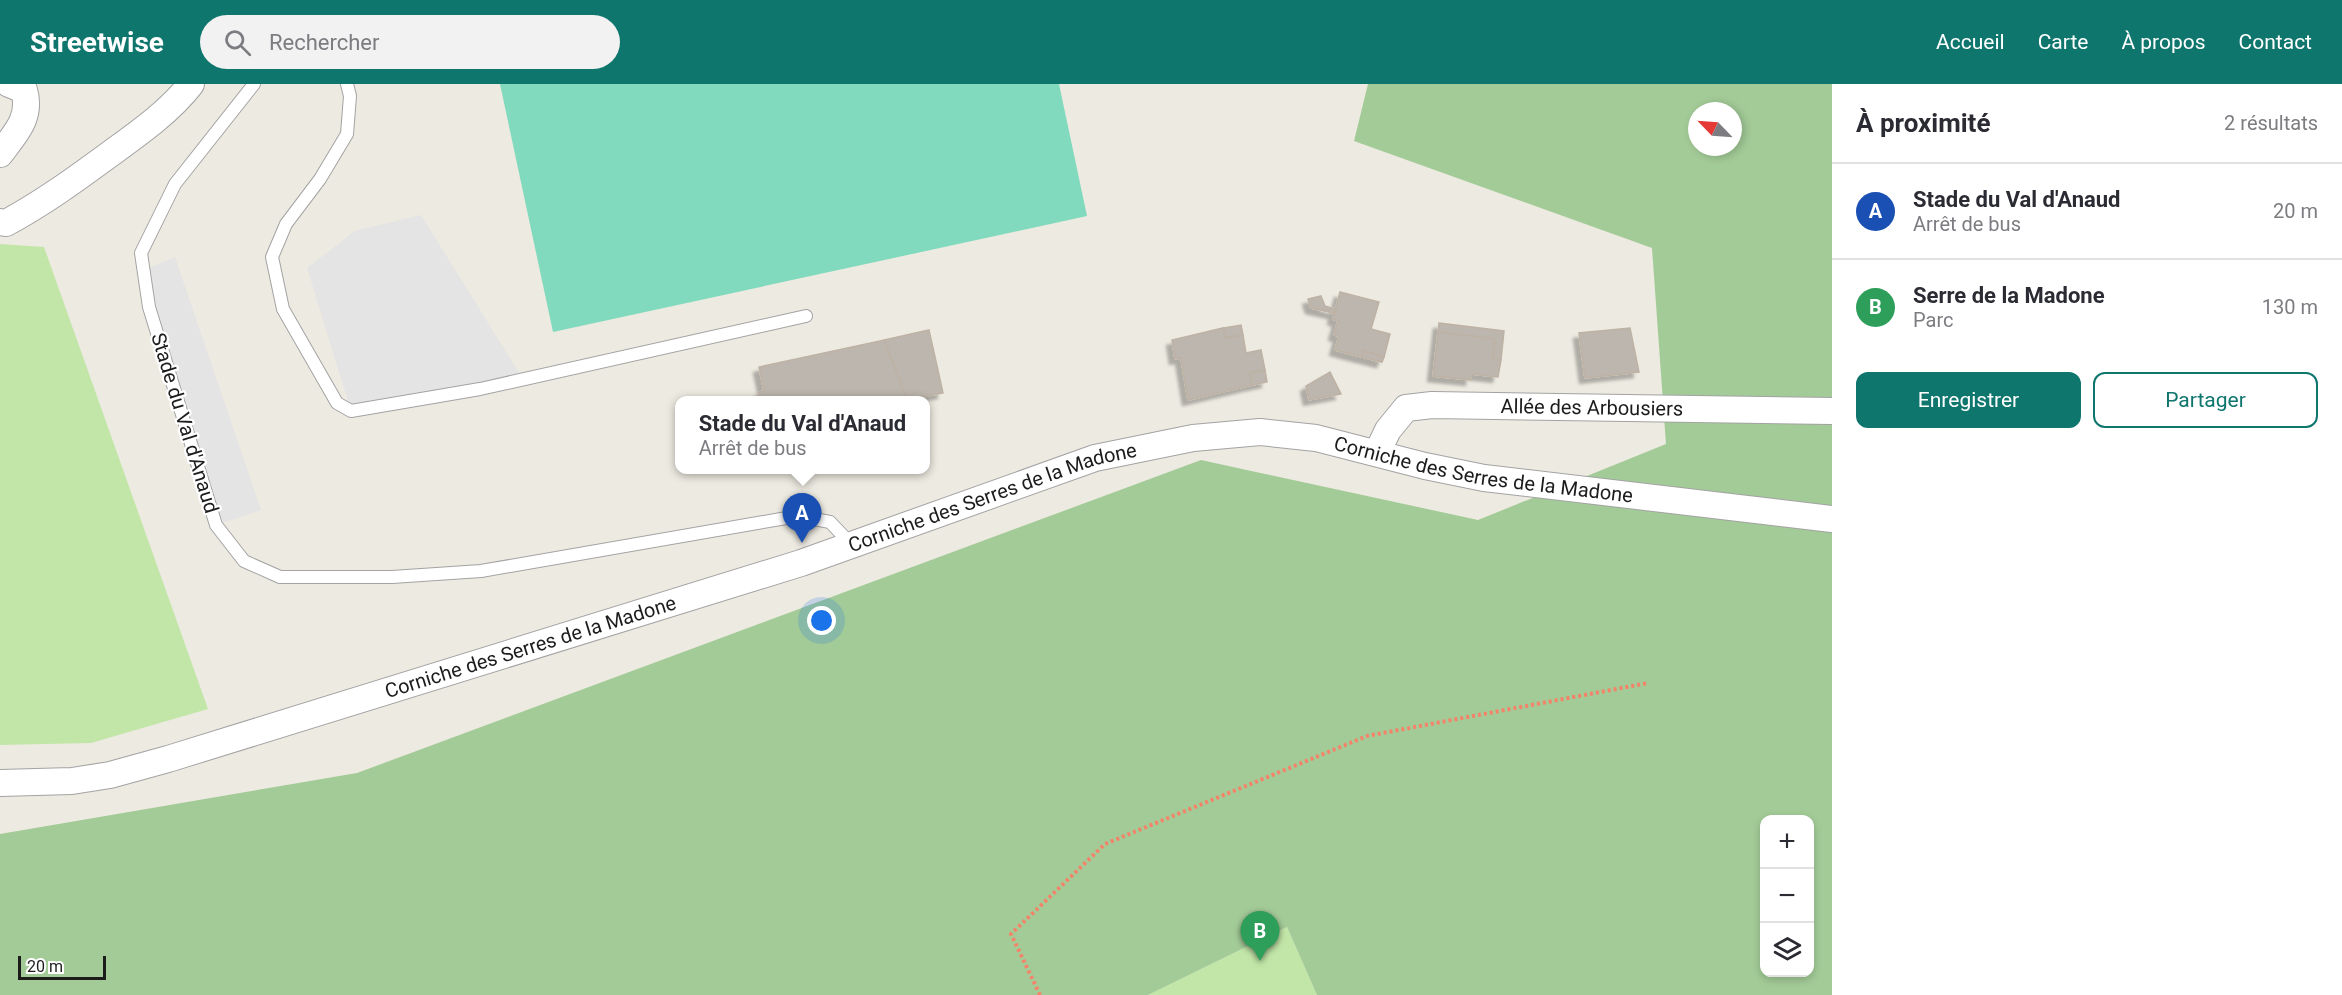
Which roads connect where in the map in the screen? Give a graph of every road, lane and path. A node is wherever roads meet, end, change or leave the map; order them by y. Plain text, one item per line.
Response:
1 (7, 84) edge
2 (191, 84) edge
3 (254, 84) edge
4 (346, 84) edge
5 (0, 86) edge
6 (0, 153) edge
7 (0, 222) edge
8 (806, 316) dead end
9 (1832, 411) edge
10 (1377, 453) junction
11 (1832, 519) edge
12 (850, 543) junction
13 (1648, 683) dead end
14 (0, 783) edge
15 (1040, 995) edge

1 - 5 street
1 - 6 street
2 - 7 street
3 - 12 lane, Stade du Val d'Anaud
4 - 8 lane
9 - 10 street, Allée des Arbousiers
10 - 11 street, Corniche des Serres de la Madone
10 - 12 street, Corniche des Serres de la Madone
12 - 14 street, Corniche des Serres de la Madone
13 - 15 path

